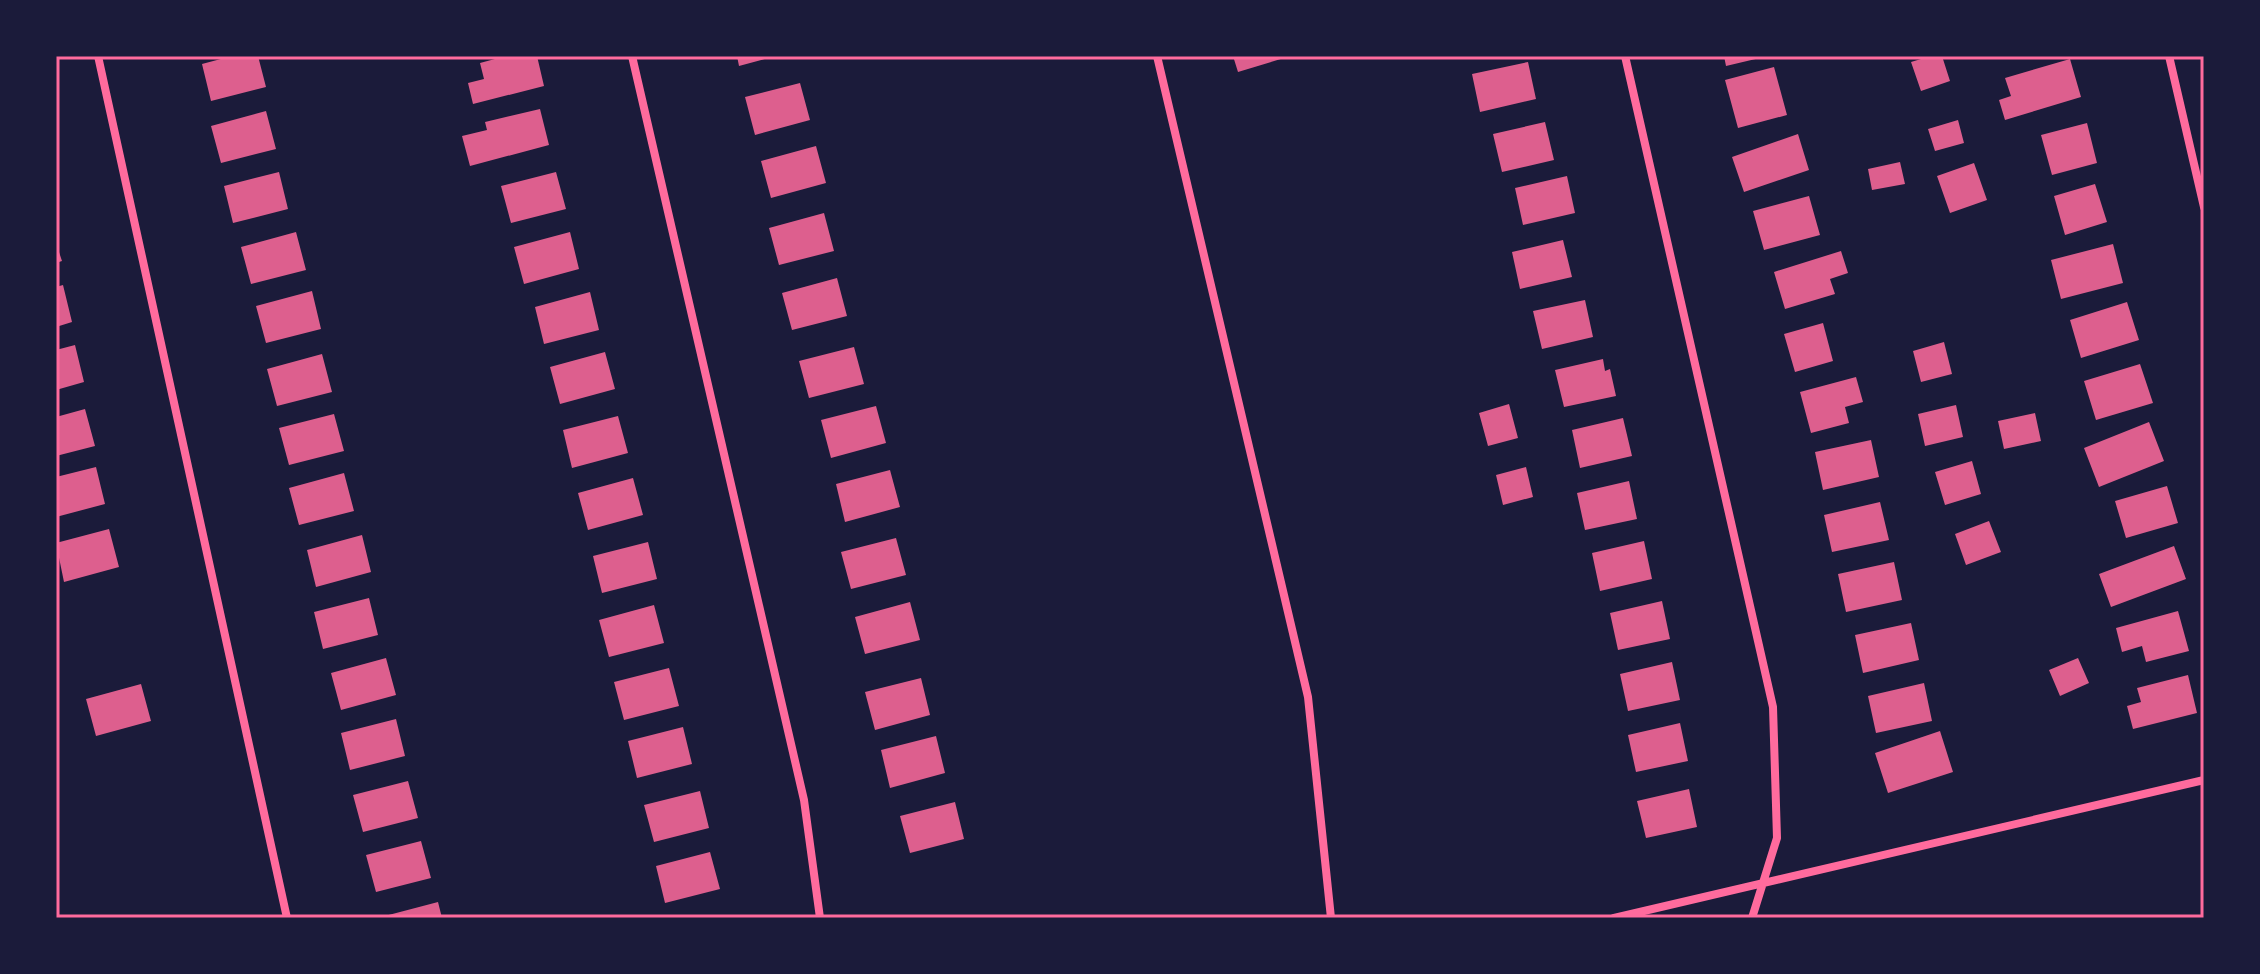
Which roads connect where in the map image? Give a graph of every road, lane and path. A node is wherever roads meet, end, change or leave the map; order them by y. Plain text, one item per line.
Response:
1 (98, 56) edge
2 (632, 56) edge
3 (1157, 56) edge
4 (1625, 56) edge
5 (2169, 56) edge
6 (2204, 207) edge
7 (2204, 780) edge
8 (1762, 883) junction
9 (287, 918) edge
10 (820, 918) edge
11 (1331, 918) edge
12 (1614, 918) edge
13 (1752, 918) edge

1 - 9 street
2 - 10 street
3 - 11 street
4 - 8 street
5 - 6 street
7 - 8 street
8 - 12 street
8 - 13 street

